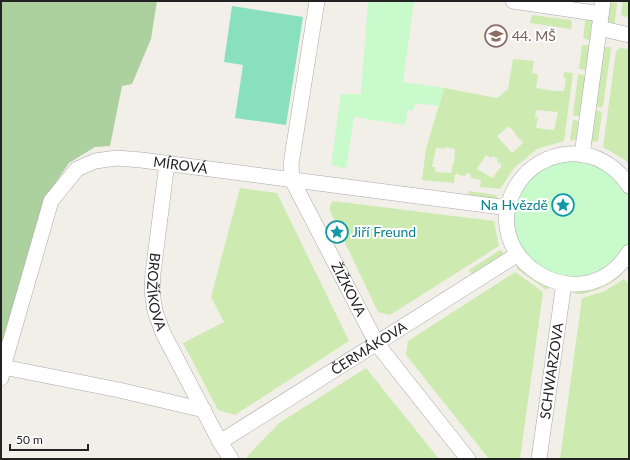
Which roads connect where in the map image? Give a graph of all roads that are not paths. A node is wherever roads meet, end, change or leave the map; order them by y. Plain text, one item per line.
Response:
1 (317, 1) edge
2 (513, 1) edge
3 (601, 14) edge
4 (629, 35) edge
5 (582, 155) junction
6 (167, 163) junction
7 (292, 180) junction
8 (629, 186) edge
9 (509, 208) junction
10 (518, 254) junction
11 (627, 260) edge
12 (564, 283) junction
13 (376, 344) junction
14 (2, 372) edge
15 (204, 410) junction
16 (220, 442) junction
17 (231, 459) edge
18 (468, 459) edge
19 (539, 459) edge

1 - 7 street, ŽIŽKOVA
2 - 3 street
3 - 4 street
3 - 5 street
5 - 8 street
5 - 9 street
6 - 7 street, MÍROVÁ
6 - 14 street, MÍROVÁ
6 - 15 street, BROŽÍKOVA
7 - 9 street, MÍROVÁ
7 - 13 street, ŽIŽKOVA
9 - 10 street
10 - 12 street
10 - 13 street, ČERMÁKOVA
11 - 12 street
12 - 19 street, SCHWARZOVA
13 - 16 street, ČERMÁKOVA
13 - 18 street, ŽIŽKOVA
14 - 15 street
15 - 16 street, BROŽÍKOVA
16 - 17 street, BROŽÍKOVA

